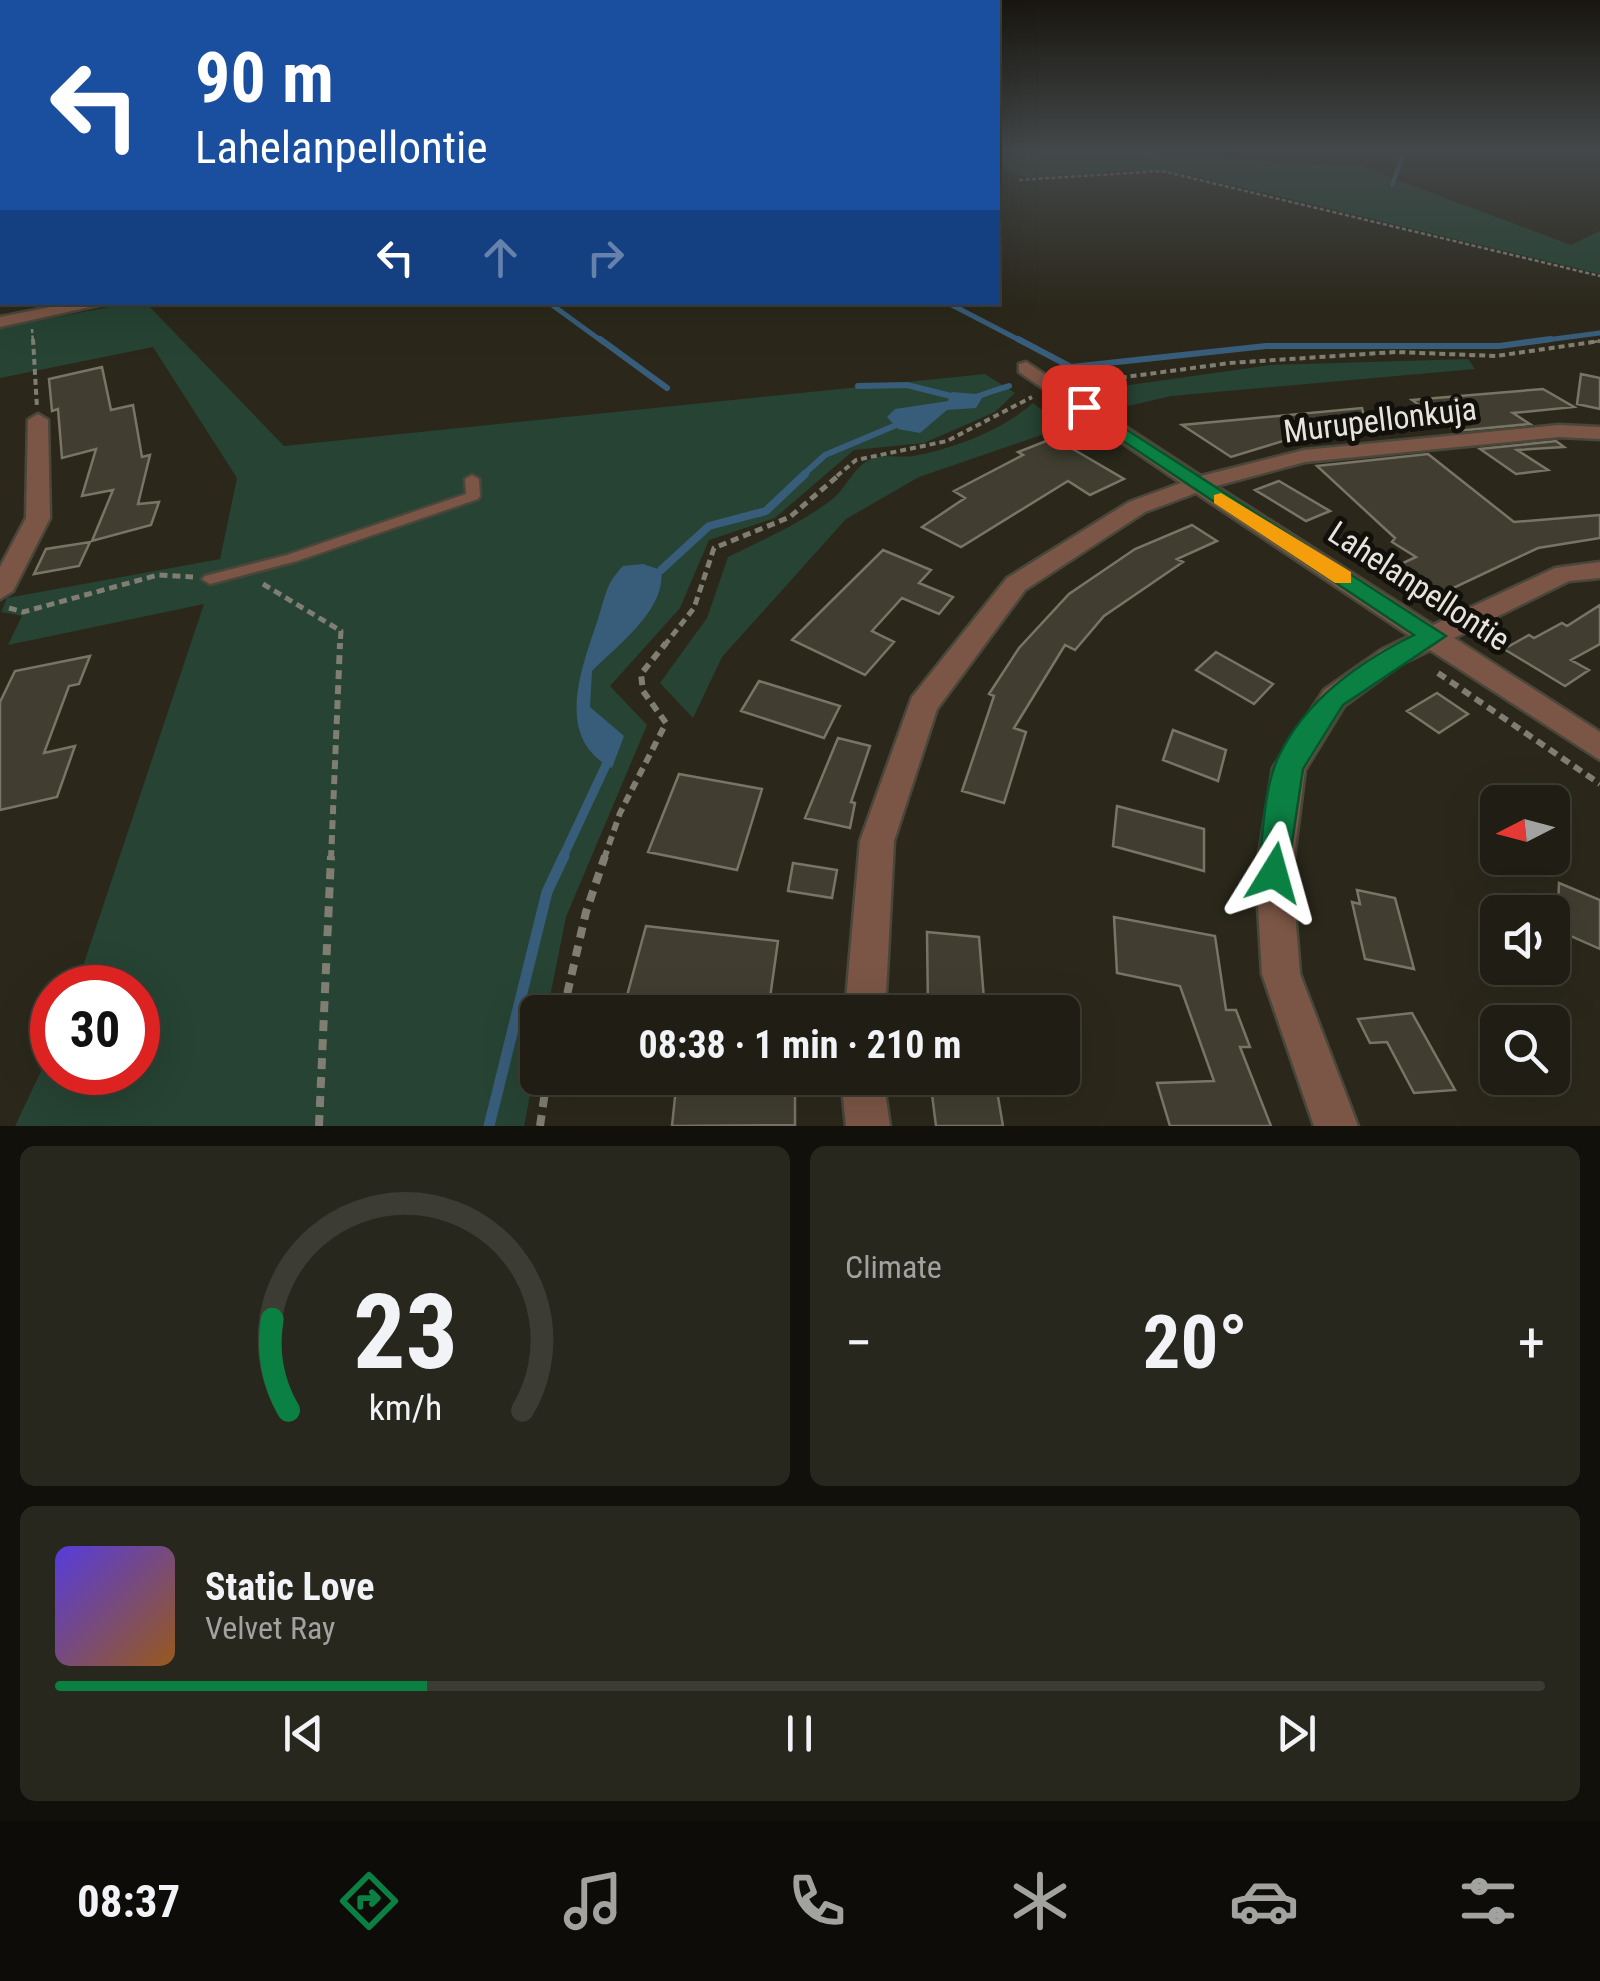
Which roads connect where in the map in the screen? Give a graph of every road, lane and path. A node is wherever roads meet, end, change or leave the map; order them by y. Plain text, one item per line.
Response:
1 (1286, 202) edge
2 (1600, 276) edge
3 (67, 306) edge
4 (32, 320) dead end
5 (0, 322) edge
6 (1600, 341) edge
7 (1026, 368) dead end
8 (1056, 388) junction
9 (38, 420) joint
10 (1600, 433) edge
11 (472, 479) dead end
12 (1198, 484) junction
13 (1600, 570) edge
14 (210, 579) junction
15 (0, 590) edge
16 (23, 612) dead end
17 (1434, 636) junction
18 (1600, 748) edge
19 (567, 995) edge
20 (866, 995) edge
21 (545, 1095) edge
22 (864, 1095) edge
23 (319, 1126) edge
24 (540, 1126) edge
25 (868, 1126) edge
26 (1336, 1126) edge

1 - 2 path
3 - 5 street
4 - 9 path
6 - 8 path
7 - 8 street
8 - 12 street
8 - 19 path
9 - 15 street
10 - 12 street, Murupellonkuja
11 - 14 lane
12 - 17 street, Lahelanpellontie
12 - 20 street, Murupellonkuja
13 - 17 street
14 - 16 path
14 - 23 path
17 - 18 street, Lahelanpellontie
17 - 26 street
21 - 24 path
22 - 25 street

